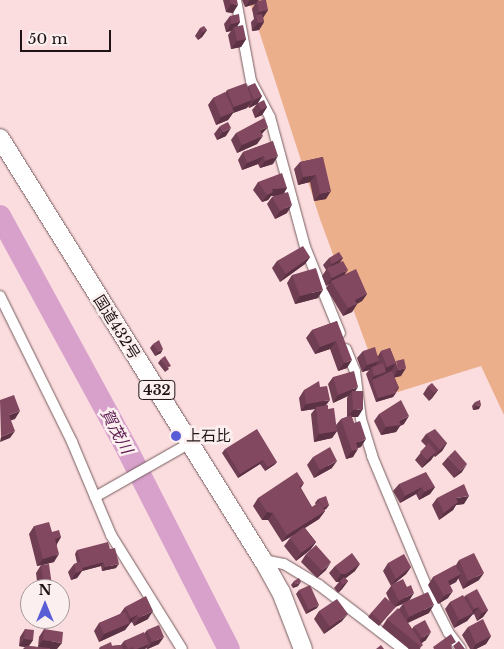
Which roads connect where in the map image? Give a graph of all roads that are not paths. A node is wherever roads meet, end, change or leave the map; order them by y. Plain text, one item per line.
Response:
1 (236, 0) edge
2 (0, 138) edge
3 (0, 296) edge
4 (187, 445) junction
5 (98, 495) junction
6 (263, 560) junction
7 (182, 649) edge
8 (303, 649) edge
9 (403, 649) edge
10 (462, 649) edge

1 - 10 street
2 - 4 highway, 国道432号 / 432
3 - 5 street
4 - 5 street
4 - 6 highway, 国道432号 / 432
5 - 7 street
6 - 8 highway, 国道432号 / 432
6 - 9 street

